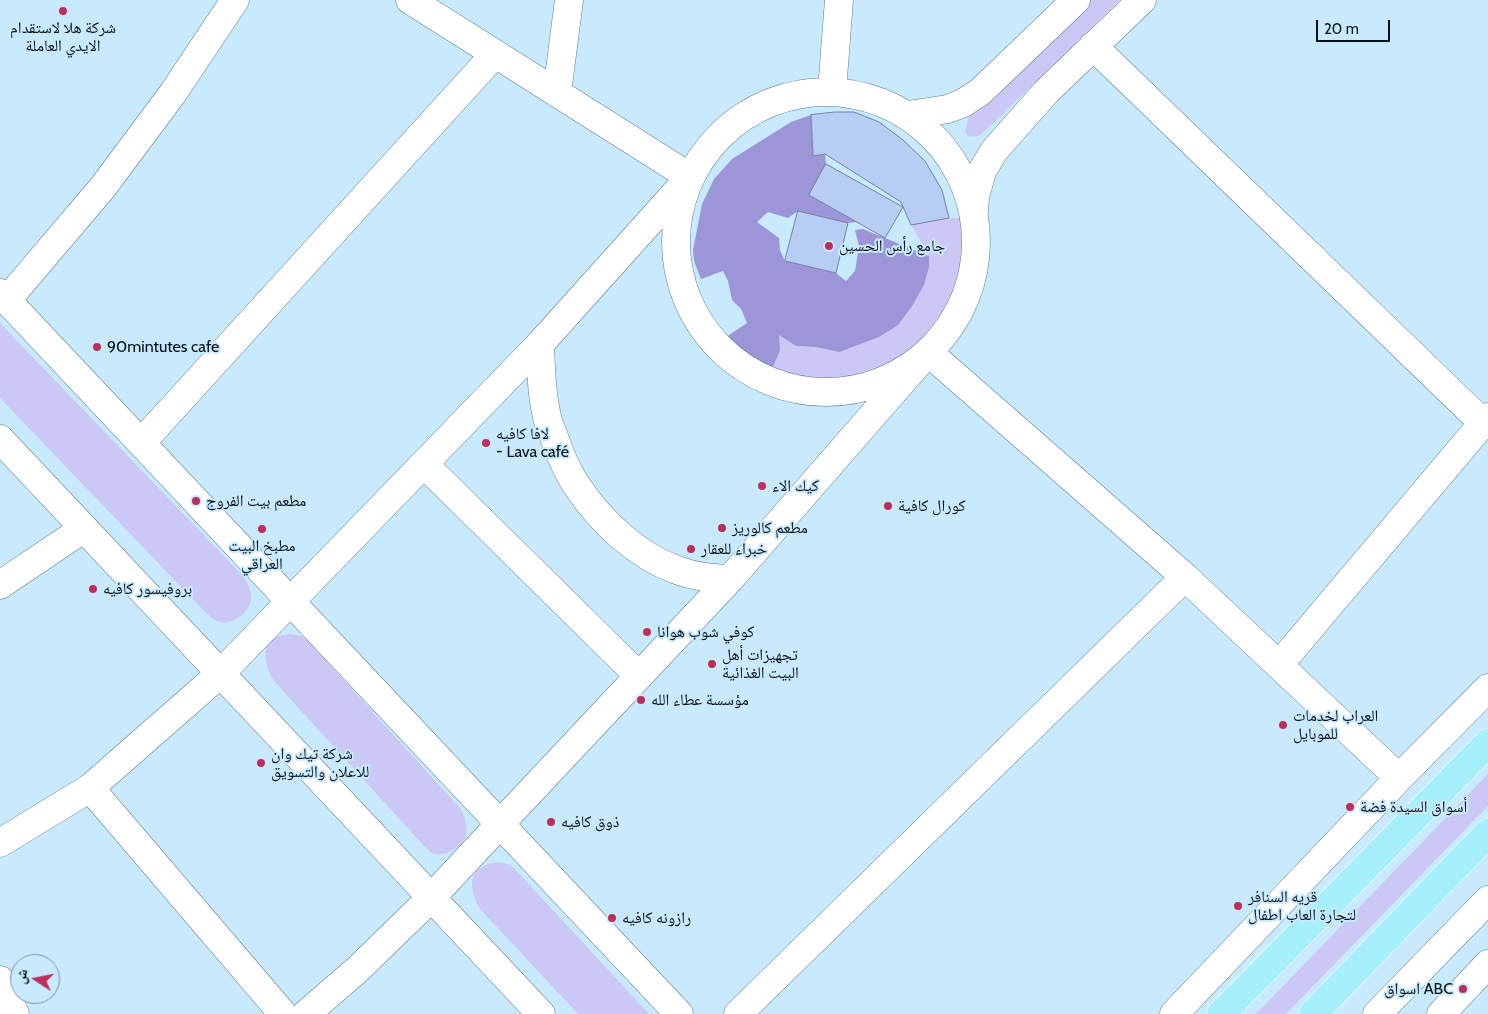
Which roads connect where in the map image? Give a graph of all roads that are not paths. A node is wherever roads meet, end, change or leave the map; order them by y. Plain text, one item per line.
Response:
1 (235, 0) edge
2 (410, 0) edge
3 (568, 0) edge
4 (839, 0) edge
5 (1076, 0) edge
6 (1142, 0) edge
7 (1093, 46) junction
8 (495, 54) junction
9 (832, 91) junction
10 (557, 93) junction
11 (908, 115) junction
12 (690, 177) junction
13 (974, 220) junction
14 (3, 297) edge
15 (540, 344) junction
16 (928, 352) junction
17 (1485, 420) edge
18 (0, 439) edge
19 (141, 443) junction
20 (424, 464) junction
21 (84, 529) junction
22 (1185, 577) junction
23 (730, 579) junction
24 (0, 585) edge
25 (290, 601) junction
26 (1279, 665) junction
27 (220, 674) junction
28 (638, 675) junction
29 (1488, 688) edge
30 (1488, 742) edge
31 (1399, 778) junction
32 (90, 788) junction
33 (500, 824) junction
34 (1488, 833) edge
35 (0, 843) edge
36 (431, 898) junction
37 (1488, 900) edge
38 (1488, 964) edge
39 (0, 980) edge
40 (15, 1014) edge
41 (283, 1014) edge
42 (306, 1014) edge
43 (541, 1014) edge
44 (679, 1014) edge
45 (738, 1014) edge
46 (1174, 1014) edge
47 (1221, 1014) edge
48 (1313, 1014) edge
49 (1378, 1014) edge
50 (1440, 1014) edge

1 - 14 street
2 - 8 street
3 - 10 street
4 - 9 street
5 - 11 street
6 - 7 street
7 - 13 street
7 - 17 street
8 - 10 street
8 - 19 street
9 - 11 street
9 - 12 street
10 - 12 street
11 - 13 street
12 - 15 street
12 - 16 street
13 - 16 street
14 - 19 street
15 - 20 street
15 - 23 street
16 - 22 street
16 - 23 street
17 - 26 street
18 - 21 street
19 - 25 street
20 - 25 street
20 - 28 street
21 - 24 street
21 - 27 street
22 - 26 street
22 - 45 street
23 - 28 street
25 - 27 street
25 - 33 street
26 - 31 street
27 - 32 street
27 - 36 street
28 - 33 street
29 - 31 street
30 - 47 main road
31 - 46 street
32 - 35 street
32 - 41 street
33 - 36 street
33 - 44 street
34 - 48 main road
36 - 42 street
36 - 43 street
37 - 49 street
38 - 50 street
39 - 40 street

